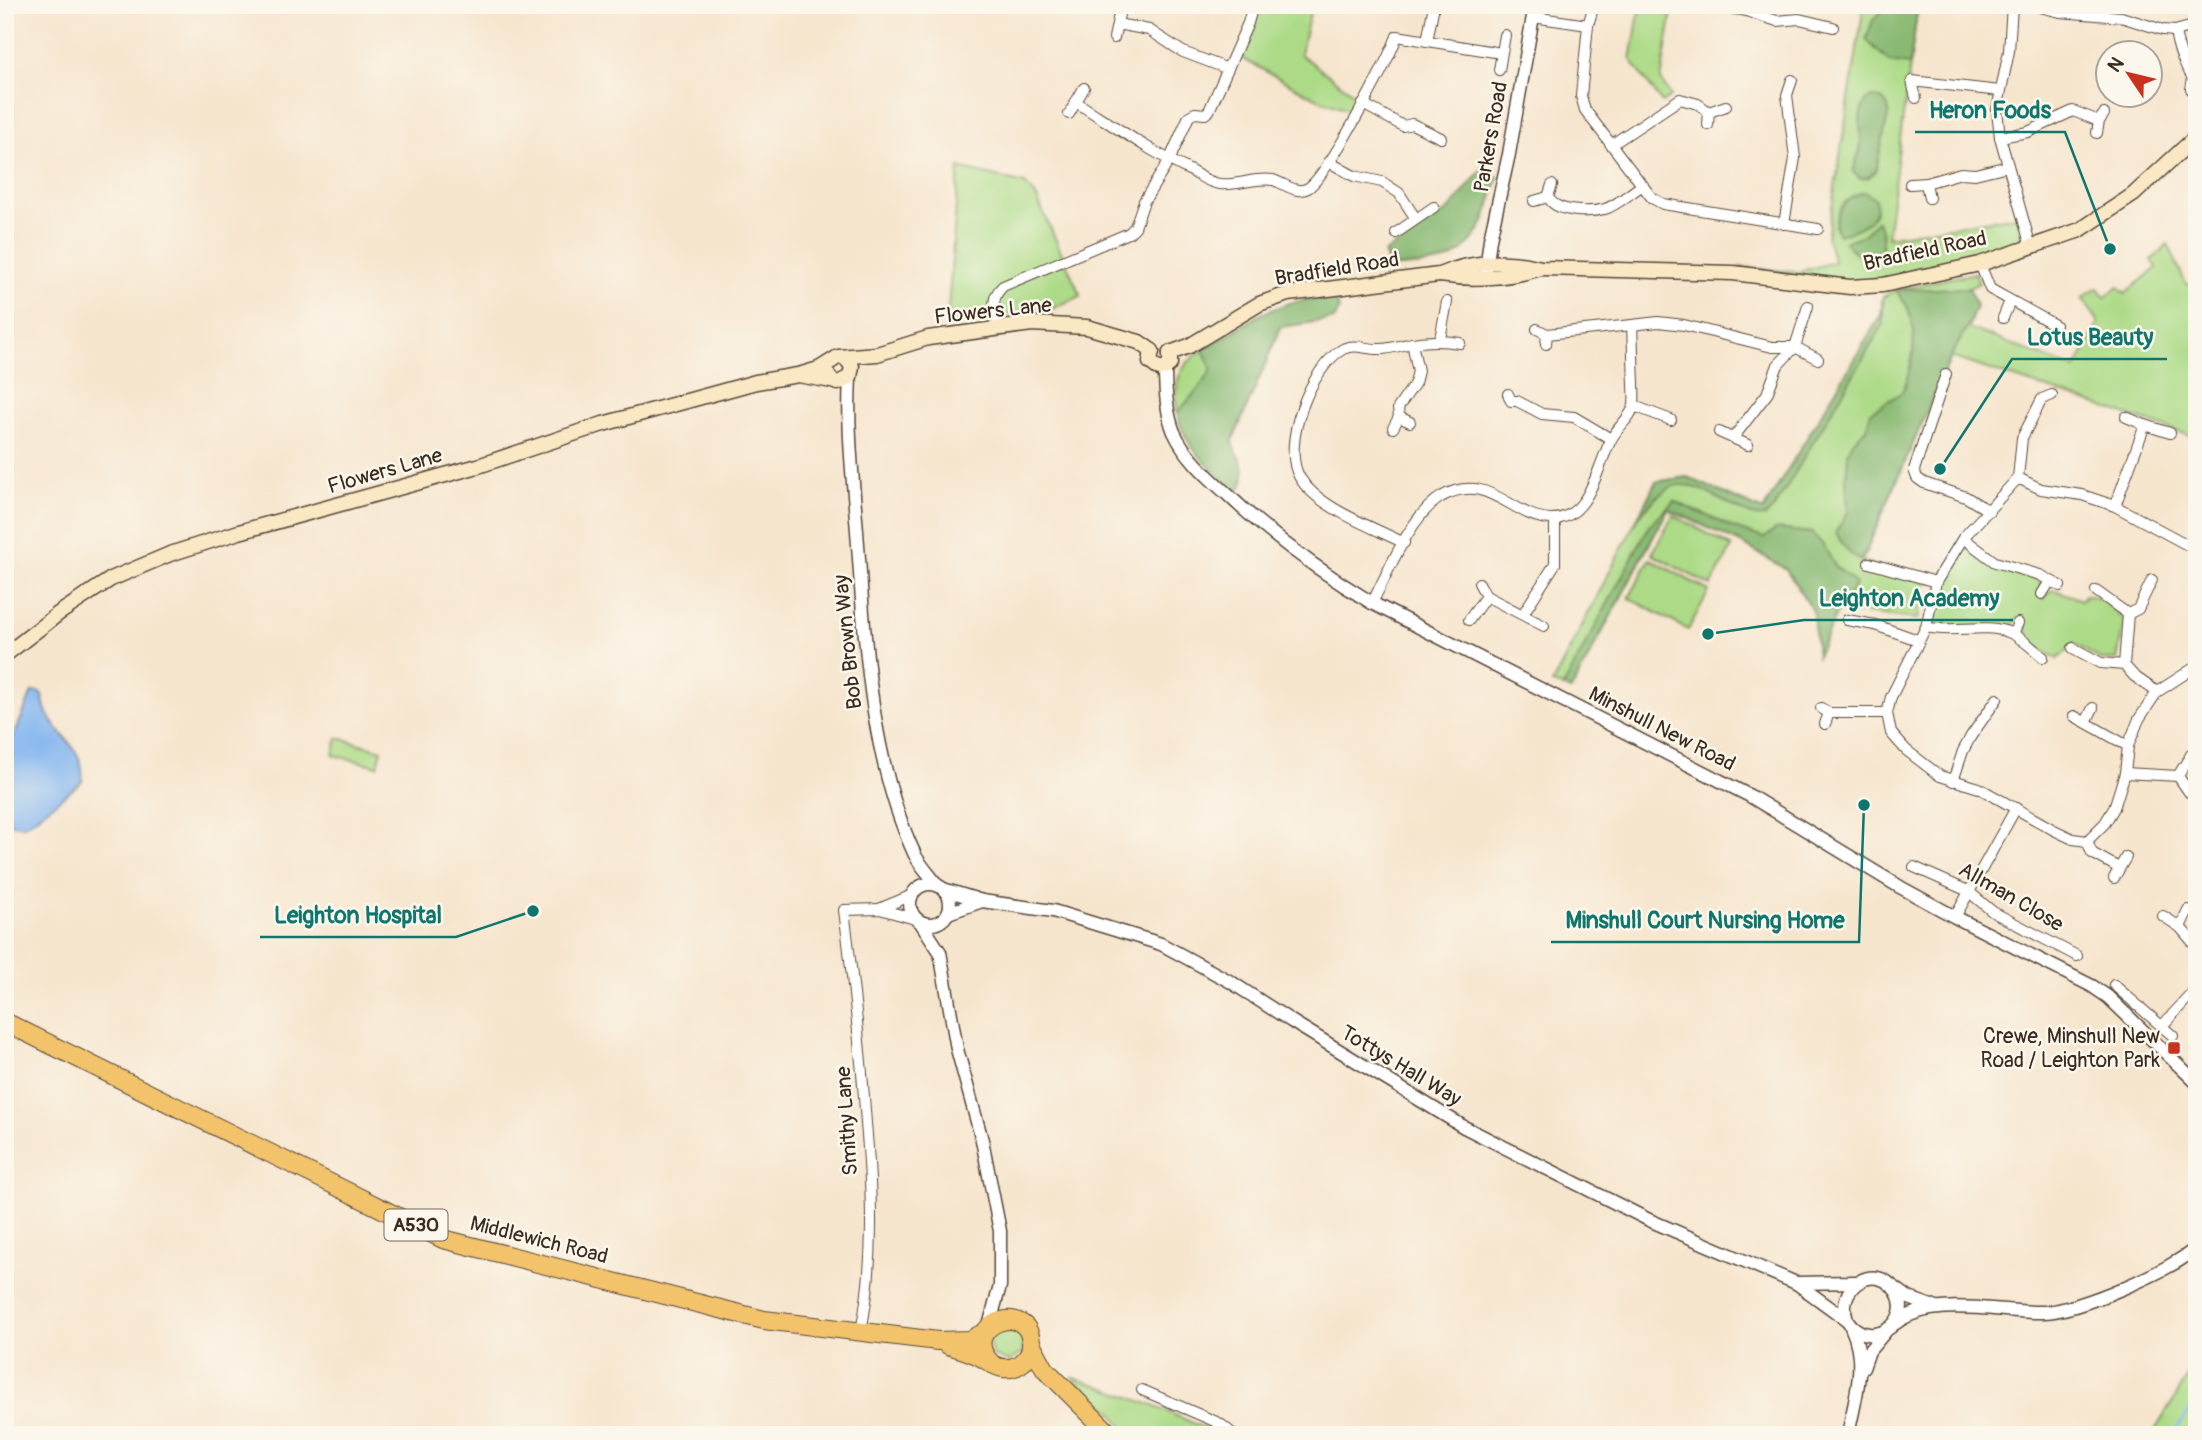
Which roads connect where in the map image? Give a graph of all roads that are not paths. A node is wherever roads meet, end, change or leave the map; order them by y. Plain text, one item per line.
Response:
1 (1121, 5) edge
2 (1253, 5) edge
3 (1434, 5) edge
4 (1594, 5) edge
5 (1700, 5) edge
6 (2012, 5) edge
7 (2032, 5) edge
8 (1712, 6) edge
9 (2083, 10) edge
10 (1534, 11) edge
11 (1117, 24) junction
12 (1588, 25) junction
13 (2197, 25) edge
14 (1833, 27) dead end
15 (2175, 31) junction
16 (1505, 35) dead end
17 (1114, 38) dead end
18 (1427, 41) junction
19 (1501, 53) junction
20 (1228, 68) junction
21 (1499, 70) dead end
22 (2195, 78) edge
23 (1792, 80) dead end
24 (1084, 88) dead end
25 (2192, 89) dead end
26 (2000, 91) junction
27 (1916, 98) dead end
28 (1076, 102) junction
29 (1363, 104) junction
30 (1726, 106) dead end
31 (1709, 112) junction
32 (1069, 114) dead end
33 (1708, 125) dead end
34 (2097, 133) dead end
35 (2197, 136) edge
36 (2000, 137) junction
37 (1441, 138) dead end
38 (1611, 145) junction
39 (1169, 161) junction
40 (1329, 162) junction
41 (2008, 166) junction
42 (1926, 183) junction
43 (1910, 184) dead end
44 (1552, 185) dead end
45 (1643, 185) junction
46 (1548, 197) junction
47 (1929, 198) dead end
48 (1535, 201) dead end
49 (1434, 207) dead end
50 (1416, 219) junction
51 (1784, 224) junction
52 (1818, 229) dead end
53 (1396, 233) dead end
54 (2031, 247) junction
55 (1980, 264) junction
56 (1486, 270) junction
57 (2010, 301) junction
58 (1447, 302) dead end
59 (1808, 306) dead end
60 (2003, 318) dead end
61 (1632, 325) junction
62 (2054, 325) dead end
63 (998, 328) junction
64 (1537, 329) dead end
65 (1440, 340) junction
66 (1412, 343) junction
67 (1460, 343) dead end
68 (1795, 347) junction
69 (1152, 351) junction
70 (1170, 353) junction
71 (877, 354) junction
72 (845, 358) junction
73 (1818, 359) dead end
74 (828, 364) junction
75 (1165, 369) junction
76 (1946, 374) dead end
77 (798, 375) junction
78 (850, 376) junction
79 (833, 382) junction
80 (2052, 396) dead end
81 (1509, 401) dead end
82 (1634, 406) junction
83 (849, 417) junction
84 (1399, 417) junction
85 (2126, 417) dead end
86 (1671, 420) dead end
87 (1410, 422) dead end
88 (2146, 425) junction
89 (1393, 428) dead end
90 (1719, 432) dead end
91 (2170, 433) dead end
92 (1732, 438) junction
93 (1611, 439) junction
94 (1748, 445) dead end
95 (2018, 478) junction
96 (2115, 506) junction
97 (1989, 511) junction
98 (1555, 519) junction
99 (2197, 533) edge
100 (1963, 538) junction
101 (1404, 543) junction
102 (2193, 547) edge
103 (1869, 564) dead end
104 (2152, 580) dead end
105 (1936, 582) junction
106 (1479, 583) dead end
107 (2096, 591) dead end
108 (2042, 594) dead end
109 (1486, 596) junction
110 (1372, 603) junction
111 (1523, 614) junction
112 (2128, 614) junction
113 (1469, 620) dead end
114 (1847, 620) dead end
115 (2018, 624) dead end
116 (1544, 626) dead end
117 (1926, 626) junction
118 (2013, 634) junction
119 (1918, 640) junction
120 (2073, 648) dead end
121 (5, 655) edge
122 (2043, 657) dead end
123 (2124, 665) junction
124 (2197, 666) edge
125 (2157, 692) junction
126 (1997, 699) dead end
127 (2093, 708) dead end
128 (1887, 713) junction
129 (1825, 715) dead end
130 (2074, 716) dead end
131 (2086, 722) junction
132 (2128, 746) junction
133 (2192, 753) dead end
134 (2125, 773) junction
135 (2178, 776) junction
136 (1953, 781) junction
137 (2189, 792) dead end
138 (2016, 808) junction
139 (2087, 841) junction
140 (916, 856) junction
141 (2126, 858) dead end
142 (1914, 867) dead end
143 (940, 887) junction
144 (1968, 891) junction
145 (912, 894) junction
146 (982, 901) junction
147 (880, 908) junction
148 (2188, 910) dead end
149 (947, 915) junction
150 (2163, 916) dead end
151 (1955, 917) junction
152 (918, 921) junction
153 (2180, 927) junction
154 (2197, 947) edge
155 (2073, 951) dead end
156 (940, 952) junction
157 (2114, 985) dead end
158 (2197, 988) edge
159 (5, 1022) edge
160 (2162, 1026) junction
161 (2173, 1036) dead end
162 (2197, 1083) edge
163 (2194, 1253) edge
164 (1796, 1283) junction
165 (1856, 1283) junction
166 (1890, 1285) junction
167 (1000, 1286) junction
168 (1938, 1308) junction
169 (1017, 1322) junction
170 (1849, 1323) junction
171 (987, 1329) junction
172 (1889, 1329) junction
173 (861, 1331) junction
174 (939, 1341) junction
175 (1031, 1343) junction
176 (991, 1363) junction
177 (1017, 1366) junction
178 (1056, 1381) junction
179 (1858, 1381) junction
180 (1142, 1390) dead end
181 (1111, 1435) edge
182 (1234, 1435) edge
183 (1848, 1435) edge

1 - 11 street
2 - 20 street
3 - 18 street
4 - 12 street
5 - 8 street
6 - 26 street
7 - 9 street
8 - 14 street
9 - 15 street
10 - 12 street
10 - 56 street, Parkers Road
11 - 17 street
11 - 20 street
12 - 38 street
13 - 15 street
15 - 22 street
16 - 19 street
18 - 19 street
18 - 29 street
19 - 21 street
20 - 39 street
22 - 25 street
23 - 51 street
24 - 28 street
26 - 27 street
26 - 36 street
28 - 32 street
28 - 39 street
29 - 37 street
29 - 40 street
30 - 31 street
31 - 33 street
31 - 38 street
34 - 36 street
35 - 54 main road, Bradfield Road
36 - 41 street
38 - 45 street
39 - 40 street
39 - 63 street
40 - 50 street
41 - 42 street
41 - 54 street
42 - 43 street
42 - 47 street
44 - 46 street
45 - 46 street
45 - 51 street
46 - 48 street
49 - 50 street
50 - 53 street
51 - 52 street
54 - 55 main road, Bradfield Road
55 - 56 main road, Bradfield Road
55 - 57 street
56 - 70 main road, Bradfield Road
57 - 60 street
57 - 62 street
58 - 65 street
59 - 68 street
61 - 64 street
61 - 68 street
61 - 82 street
63 - 69 main road, Flowers Lane
63 - 71 main road, Flowers Lane
65 - 66 street
65 - 67 street
66 - 84 street
66 - 101 street
68 - 73 street
68 - 92 street
69 - 70 main road
69 - 75 main road
70 - 75 main road
71 - 72 main road, Flowers Lane
71 - 78 main road, Flowers Lane
72 - 74 main road
72 - 78 main road
74 - 77 main road, Flowers Lane
74 - 79 main road
75 - 110 street, Minshull New Road
76 - 97 street
77 - 79 main road, Flowers Lane
77 - 121 main road, Flowers Lane
78 - 79 main road
78 - 83 street, Bob Brown Way
79 - 83 street, Bob Brown Way
80 - 95 street
81 - 93 street
82 - 86 street
82 - 93 street
83 - 140 street, Bob Brown Way
84 - 87 street
84 - 89 street
85 - 88 street
88 - 91 street
88 - 96 street
90 - 92 street
92 - 94 street
93 - 98 street
95 - 96 street
95 - 97 street
96 - 102 street
97 - 100 street
98 - 101 street
98 - 111 street
99 - 102 street
100 - 105 street
100 - 108 street
101 - 110 street
103 - 105 street
104 - 112 street
105 - 117 street
106 - 109 street
107 - 112 street
109 - 111 street
109 - 113 street
110 - 151 street, Minshull New Road
111 - 116 street
112 - 123 street
114 - 119 street
115 - 118 street
117 - 118 street
117 - 119 street
118 - 122 street
119 - 128 street
120 - 123 street
123 - 125 street
124 - 125 street
125 - 132 street
126 - 136 street
127 - 131 street
128 - 129 street
128 - 136 street
130 - 131 street
131 - 132 street
132 - 134 street
133 - 135 street
134 - 135 street
134 - 139 street
135 - 137 street
136 - 138 street
138 - 139 street
138 - 144 street
139 - 141 street
140 - 143 street, Bob Brown Way
140 - 145 street, Bob Brown Way
142 - 144 street, Allman Close
143 - 145 street
143 - 146 street, Tottys Hall Way
143 - 149 street
144 - 151 street
144 - 155 street, Allman Close
145 - 147 street
145 - 152 street
146 - 149 street, Tottys Hall Way
146 - 164 street, Tottys Hall Way
147 - 152 street
147 - 173 street, Smithy Lane
148 - 153 street
149 - 152 street
149 - 156 street
150 - 153 street
151 - 162 street, Minshull New Road
152 - 156 street
153 - 154 street
156 - 167 street
157 - 160 street
158 - 160 street
159 - 173 highway, Middlewich Road / A530
160 - 161 street
163 - 168 street
164 - 165 street, Tottys Hall Way
164 - 170 street, Tottys Hall Way
165 - 166 street
165 - 170 street
166 - 168 street
166 - 172 street
167 - 169 street
167 - 171 street
168 - 172 street
169 - 171 highway
169 - 175 highway
170 - 172 street
170 - 179 street
171 - 174 highway, Middlewich Road / A530
171 - 176 highway
172 - 179 street
173 - 174 highway, Middlewich Road / A530
174 - 176 highway, Middlewich Road / A530
175 - 177 highway
175 - 178 highway
176 - 177 highway
177 - 178 highway
178 - 181 highway
179 - 183 street
180 - 182 street

